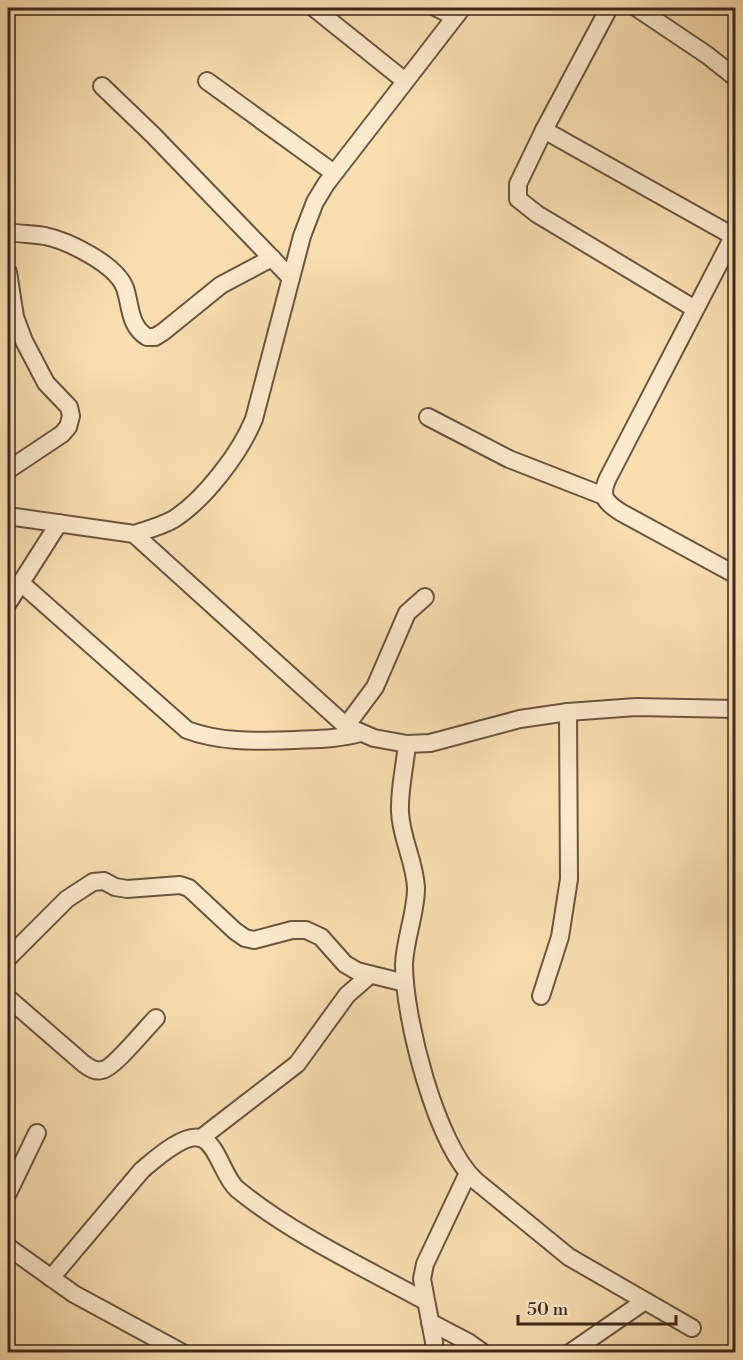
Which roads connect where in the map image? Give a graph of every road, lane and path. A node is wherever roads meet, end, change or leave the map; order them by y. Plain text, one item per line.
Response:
1 (314, 8) edge
2 (437, 8) edge
3 (609, 8) edge
4 (637, 8) edge
5 (459, 12) edge
6 (735, 78) edge
7 (207, 81) dead end
8 (405, 81) junction
9 (102, 86) dead end
10 (544, 130) junction
11 (334, 173) junction
12 (8, 232) edge
13 (734, 233) edge
14 (272, 258) junction
15 (8, 272) edge
16 (291, 278) junction
17 (695, 309) junction
18 (428, 417) dead end
19 (8, 470) edge
20 (604, 496) junction
21 (8, 516) edge
22 (59, 523) junction
23 (134, 534) junction
24 (735, 575) edge
25 (21, 582) junction
26 (425, 597) dead end
27 (8, 603) edge
28 (735, 709) edge
29 (568, 712) junction
30 (353, 730) junction
31 (407, 744) junction
32 (8, 958) edge
33 (370, 975) junction
34 (405, 983) junction
35 (541, 996) dead end
36 (8, 998) edge
37 (156, 1017) dead end
38 (38, 1133) dead end
39 (201, 1138) junction
40 (468, 1173) junction
41 (8, 1193) edge
42 (8, 1247) edge
43 (51, 1278) junction
44 (425, 1301) junction
45 (645, 1302) junction
46 (430, 1323) junction
47 (692, 1328) dead end
48 (181, 1353) edge
49 (434, 1353) edge
50 (482, 1353) edge
51 (571, 1353) edge

1 - 8 street
2 - 5 street
3 - 10 street
4 - 6 street
5 - 8 street
7 - 11 street
8 - 11 street
9 - 14 street
10 - 13 street
10 - 17 street
11 - 16 street
12 - 14 street
13 - 17 street
14 - 16 street
15 - 19 street
16 - 23 street
17 - 20 street
18 - 20 street
20 - 24 street
21 - 22 street
22 - 23 street
22 - 25 street
23 - 30 street
25 - 27 street
25 - 30 street
26 - 30 street
28 - 29 street
29 - 31 street
29 - 35 street
30 - 31 street
31 - 34 street
32 - 33 street
33 - 34 street
33 - 39 street
34 - 40 street
36 - 37 street
38 - 41 street
39 - 43 street
39 - 44 street
40 - 44 street
40 - 45 street
42 - 43 street
43 - 48 street
44 - 46 street
45 - 47 street
45 - 51 street
46 - 49 street
46 - 50 street

